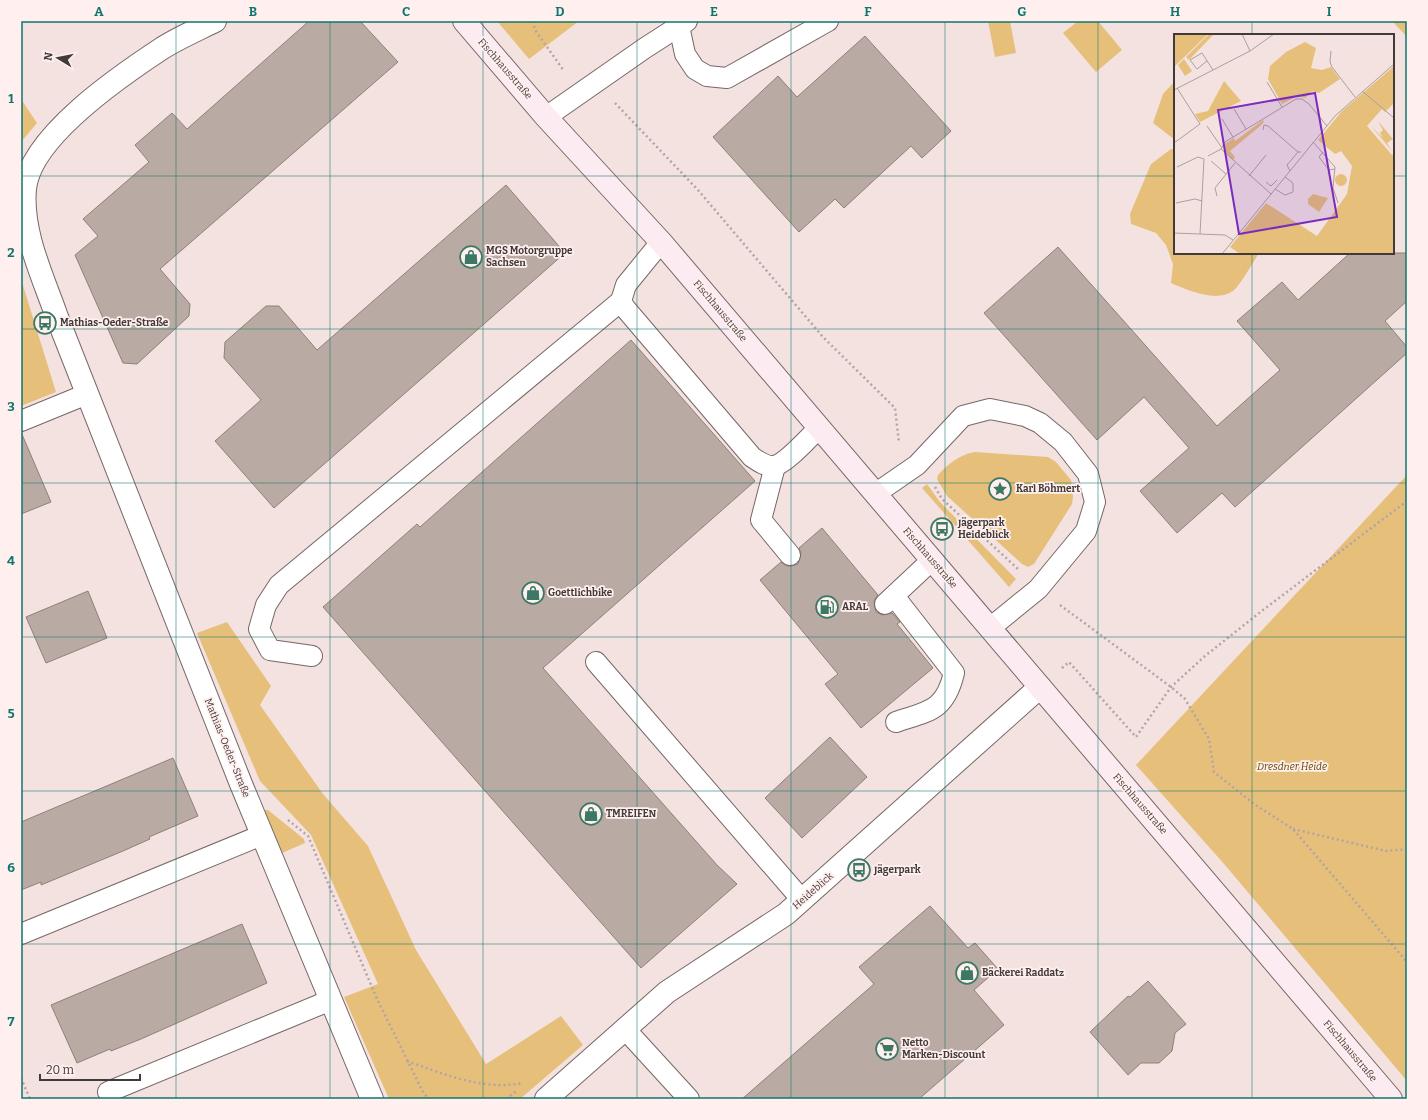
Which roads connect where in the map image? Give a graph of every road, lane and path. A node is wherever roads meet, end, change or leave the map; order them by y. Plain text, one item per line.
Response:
1 (215, 21) edge
2 (464, 21) edge
3 (534, 21) edge
4 (828, 21) edge
5 (683, 24) edge
6 (593, 85) junction
7 (546, 117) junction
8 (661, 242) junction
9 (621, 301) junction
10 (87, 394) junction
11 (21, 421) edge
12 (819, 428) junction
13 (917, 465) junction
14 (775, 466) junction
15 (876, 494) junction
16 (1407, 501) edge
17 (790, 555) dead end
18 (932, 560) junction
19 (1038, 589) junction
20 (990, 628) junction
21 (312, 656) dead end
22 (596, 662) dead end
23 (1171, 686) junction
24 (1040, 687) junction
25 (896, 722) dead end
26 (284, 817) dead end
27 (1293, 829) junction
28 (262, 835) junction
29 (1407, 849) edge
30 (802, 900) junction
31 (21, 934) edge
32 (1407, 962) edge
33 (331, 1000) junction
34 (625, 1029) junction
35 (407, 1061) junction
36 (21, 1078) edge
37 (528, 1082) dead end
38 (108, 1092) dead end
39 (30, 1099) edge
40 (372, 1099) edge
41 (429, 1099) edge
42 (546, 1099) edge
43 (689, 1099) edge
44 (1391, 1099) edge

1 - 10 street, Mathias-Oeder-Straße
2 - 7 main road, Fischhausstraße
3 - 6 path
4 - 5 lane
5 - 6 lane
6 - 7 lane
6 - 13 path
7 - 8 main road, Fischhausstraße
8 - 9 lane
8 - 12 main road, Fischhausstraße
9 - 14 lane
9 - 21 lane
10 - 11 lane
10 - 28 street, Mathias-Oeder-Straße
12 - 14 lane
12 - 15 main road, Fischhausstraße
13 - 15 lane
13 - 19 path
13 - 19 lane
14 - 17 lane
15 - 18 main road, Fischhausstraße
16 - 23 path
18 - 20 main road, Fischhausstraße
18 - 25 lane
19 - 20 lane
19 - 23 path
20 - 24 main road, Fischhausstraße
22 - 30 lane
23 - 24 path
23 - 27 path
24 - 30 street, Heideblick
24 - 44 main road, Fischhausstraße
26 - 35 path
27 - 29 path
27 - 32 path
28 - 31 lane
28 - 33 street, Mathias-Oeder-Straße
30 - 34 street, Heideblick
33 - 38 lane
33 - 40 street, Mathias-Oeder-Straße
34 - 42 street, Heideblick
34 - 43 lane
35 - 37 path
35 - 41 path
36 - 39 path

